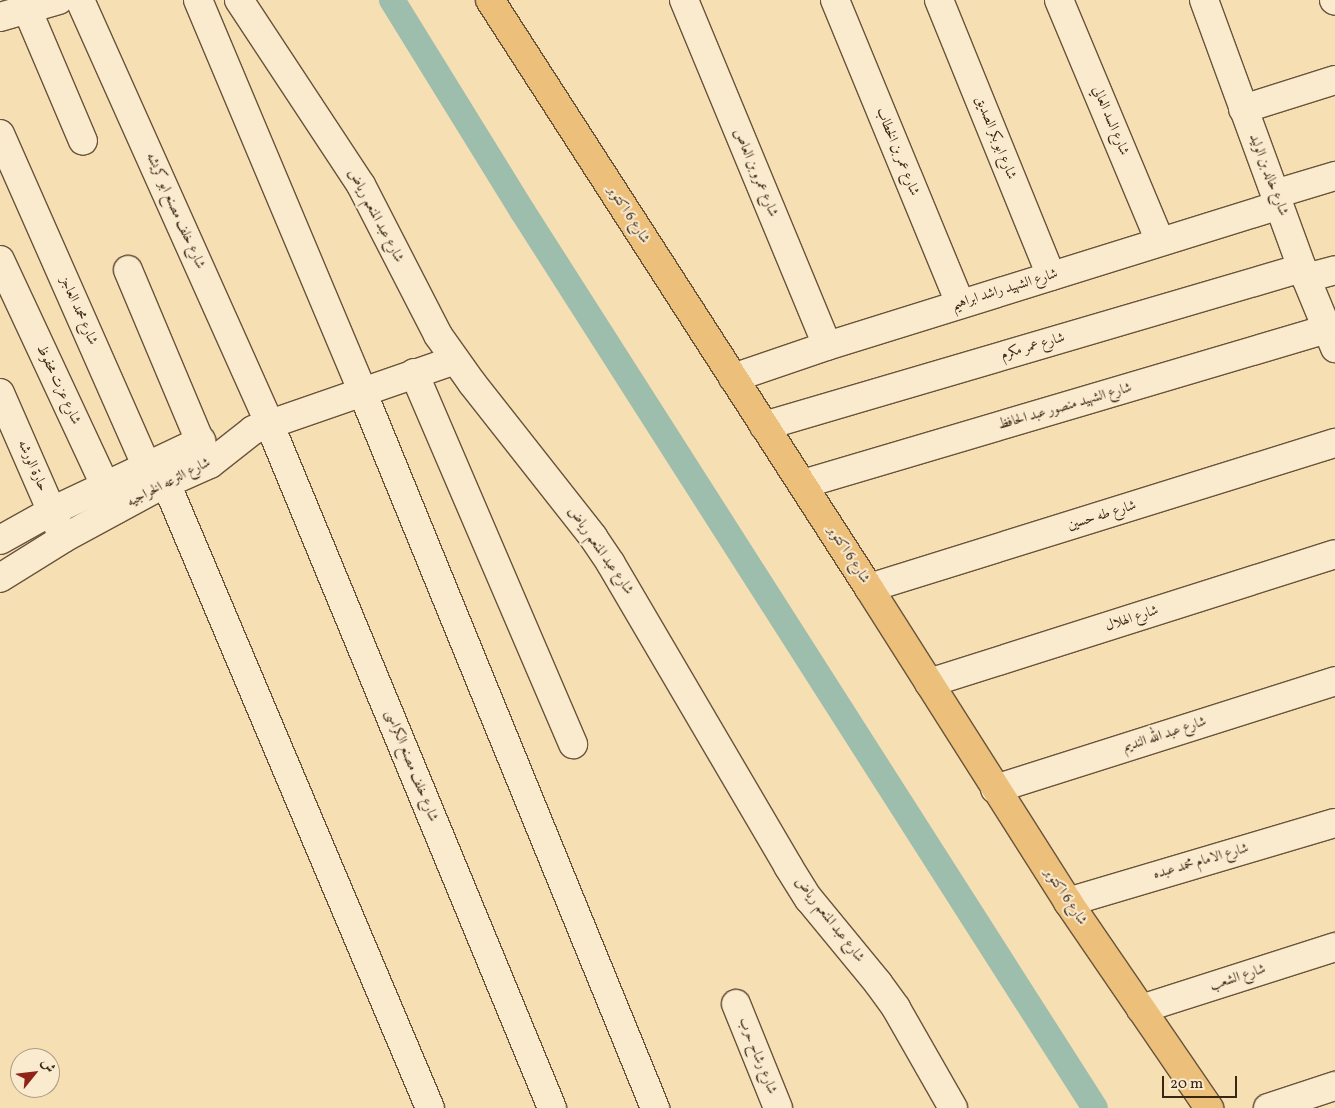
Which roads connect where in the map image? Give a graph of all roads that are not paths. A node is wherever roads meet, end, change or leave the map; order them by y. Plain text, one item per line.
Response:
1 (58, 0) edge
2 (80, 0) edge
3 (198, 0) edge
4 (238, 0) edge
5 (490, 0) edge
6 (684, 0) edge
7 (835, 0) edge
8 (939, 0) edge
9 (1059, 0) edge
10 (1204, 0) edge
11 (27, 9) junction
12 (0, 17) edge
13 (1335, 80) edge
14 (1243, 109) junction
15 (0, 134) edge
16 (83, 141) dead end
17 (1335, 176) edge
18 (1277, 199) junction
19 (1160, 242) junction
20 (0, 260) edge
21 (128, 270) dead end
22 (1335, 270) edge
23 (1304, 273) junction
24 (1051, 276) junction
25 (960, 304) junction
26 (1331, 338) edge
27 (827, 346) junction
28 (455, 360) junction
29 (414, 373) junction
30 (733, 378) junction
31 (362, 391) junction
32 (0, 393) edge
33 (269, 423) junction
34 (764, 426) junction
35 (1335, 443) edge
36 (205, 452) junction
37 (156, 479) junction
38 (802, 484) junction
39 (111, 498) junction
40 (52, 511) junction
41 (3, 529) edge
42 (64, 538) junction
43 (1335, 554) edge
44 (24, 562) junction
45 (0, 578) edge
46 (869, 588) junction
47 (1335, 681) edge
48 (929, 683) junction
49 (574, 744) dead end
50 (995, 789) junction
51 (1335, 823) edge
52 (1068, 902) junction
53 (1335, 947) edge
54 (736, 1004) dead end
55 (1141, 1009) junction
56 (1335, 1086) edge
57 (430, 1108) edge
58 (552, 1108) edge
59 (655, 1108) edge
60 (778, 1108) edge
61 (953, 1108) edge
62 (1208, 1108) edge
63 (1268, 1108) edge

1 - 11 street
2 - 33 street, شارع خلف مصنع ابو كريشه
3 - 31 street
4 - 28 street, شارع عبد المنعم رياض
5 - 30 main road, شارع 6 اكتوبر
6 - 27 street, شارع عمرو بن العاص
7 - 25 street, شارع عمر بن الخطاب
8 - 24 street, شارع ابو بكر الصديق
9 - 19 street, شارع السد العالي
10 - 14 street, شارع خالد بن الوليد
11 - 12 street
11 - 16 street
13 - 14 street
14 - 18 street, شارع خالد بن الوليد
15 - 37 street, شارع محمد العاجز
17 - 18 street, شارع الشهيد راشد ابراهيم
18 - 19 street, شارع الشهيد راشد ابراهيم
18 - 23 street, شارع خالد بن الوليد
19 - 24 street, شارع الشهيد راشد ابراهيم
20 - 39 street, شارع عزت محفوظ
21 - 36 street
22 - 23 street, شارع عمر مكرم
23 - 26 street, شارع خالد بن الوليد
23 - 34 street, شارع عمر مكرم
24 - 25 street, شارع الشهيد راشد ابراهيم
25 - 27 street, شارع الشهيد راشد ابراهيم
26 - 38 street, شارع الشهيد منصور عبد الحافظ
27 - 30 street, شارع الشهيد راشد ابراهيم
28 - 29 street, شارع الترعه الخراجيه
28 - 61 street, شارع عبد المنعم رياض
29 - 31 street, شارع الترعه الخراجيه
29 - 49 street
30 - 34 main road, شارع 6 اكتوبر
31 - 33 street, شارع الترعه الخراجيه
31 - 59 street
32 - 40 street, حارة الورشه
33 - 36 street, شارع الترعه الخراجيه
33 - 58 street, شارع خلف مصنع الكراسى
34 - 38 main road, شارع 6 اكتوبر
35 - 46 street, شارع طه حسين
36 - 37 street, شارع الترعه الخراجيه
37 - 39 street, شارع الترعه الخراجيه
37 - 57 street, شارع محمد العاجز
38 - 46 main road, شارع 6 اكتوبر
39 - 40 street, شارع الترعه الخراجيه
39 - 42 street, شارع الترعه الخراجيه
40 - 41 street, شارع الترعه الخراجيه
40 - 42 street, حارة الورشه
41 - 44 street
42 - 44 street, شارع الترعه الخراجيه
43 - 48 street, شارع الهلال
44 - 45 street, شارع الترعه الخراجيه
46 - 48 main road, شارع 6 اكتوبر
47 - 50 street, شارع عبد الله النديم
48 - 50 main road, شارع 6 اكتوبر
50 - 52 main road, شارع 6 اكتوبر
51 - 52 street, شارع الامام محمد عبده
52 - 55 main road, شارع 6 اكتوبر
53 - 55 street, شارع الشعب
54 - 60 street, شارع رشاح حرب
55 - 62 main road, شارع 6 اكتوبر
56 - 63 street

